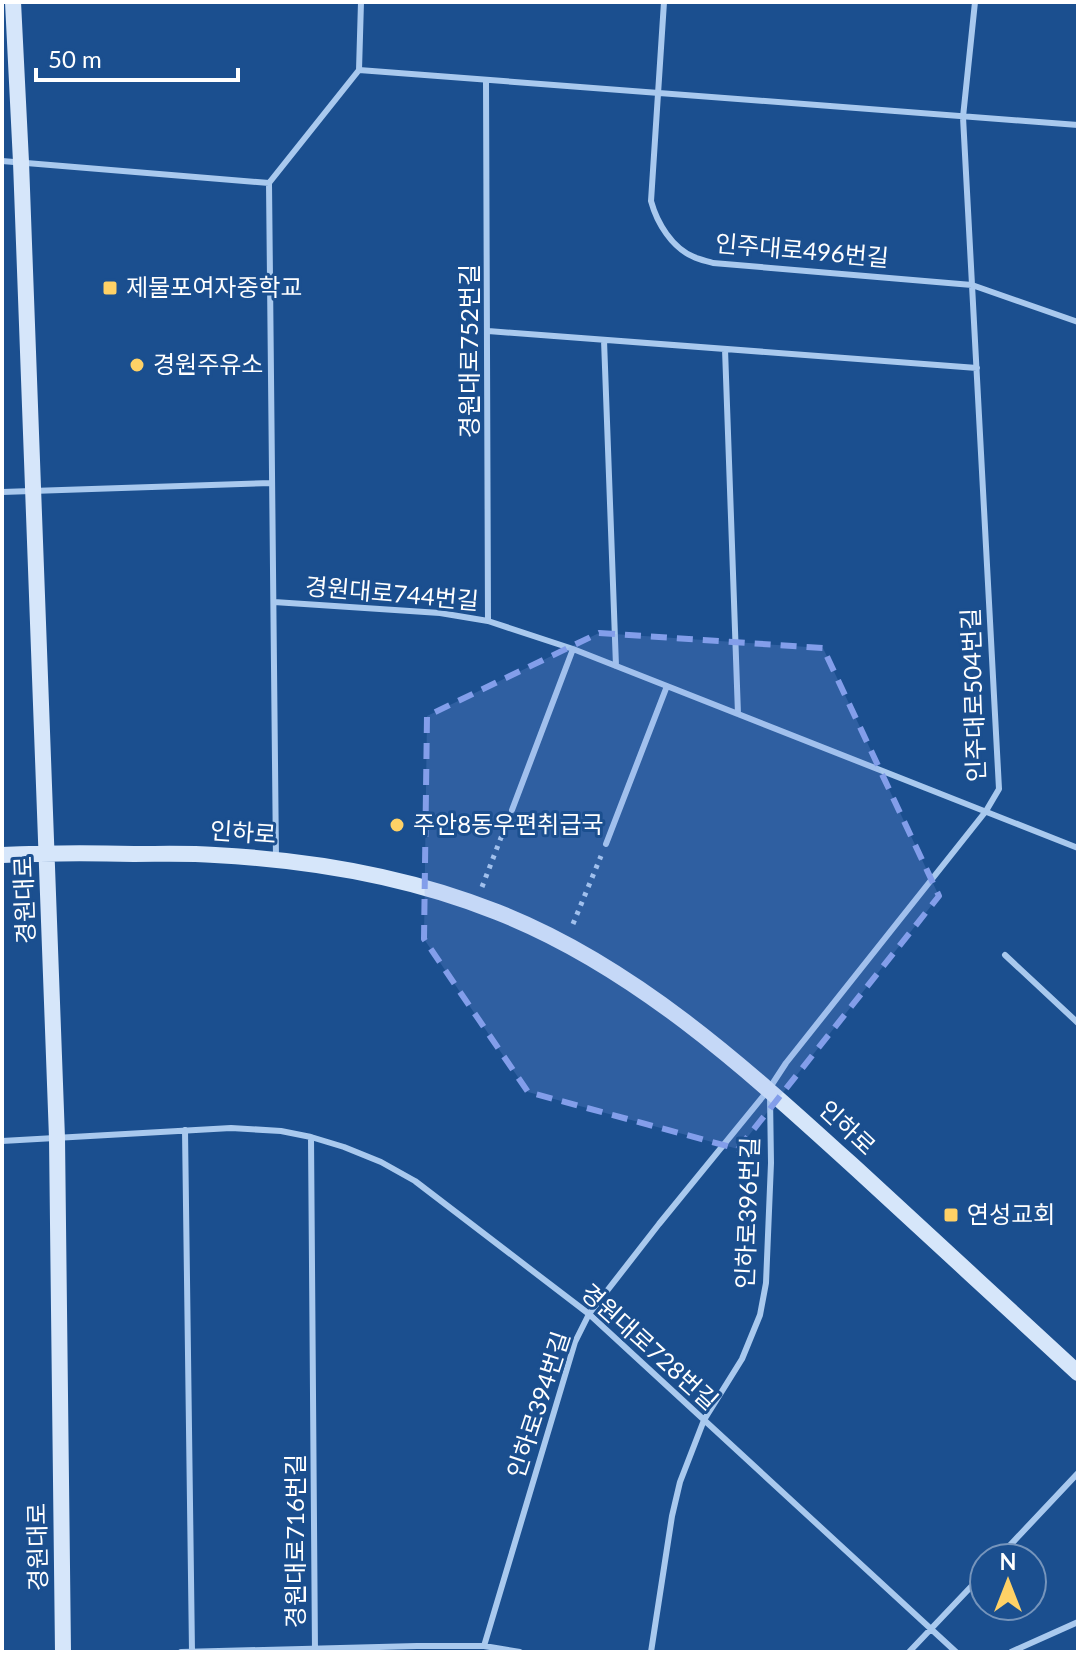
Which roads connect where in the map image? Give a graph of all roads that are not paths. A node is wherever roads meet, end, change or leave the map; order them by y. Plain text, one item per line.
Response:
1 (13, 2) edge
2 (361, 2) edge
3 (664, 2) edge
4 (975, 2) edge
5 (359, 70) junction
6 (486, 80) junction
7 (658, 93) junction
8 (963, 117) junction
9 (1078, 125) edge
10 (2, 161) edge
11 (21, 162) junction
12 (269, 183) junction
13 (972, 285) junction
14 (1078, 322) edge
15 (488, 331) junction
16 (604, 340) junction
17 (725, 349) junction
18 (977, 368) junction
19 (272, 483) junction
20 (34, 491) junction
21 (2, 492) edge
22 (274, 602) junction
23 (488, 621) junction
24 (573, 649) junction
25 (616, 666) junction
26 (667, 686) junction
27 (738, 714) junction
28 (512, 810) road end
29 (986, 811) junction
30 (606, 844) road end
31 (1078, 848) edge
32 (47, 853) junction
33 (2, 855) edge
34 (276, 859) junction
35 (1005, 955) dead end
36 (1078, 1023) edge
37 (769, 1089) junction
38 (185, 1130) junction
39 (311, 1137) junction
40 (57, 1138) junction
41 (2, 1141) edge
42 (589, 1314) junction
43 (1078, 1373) edge
44 (704, 1420) junction
45 (1078, 1473) edge
46 (1013, 1542) edge
47 (968, 1590) edge
48 (1078, 1622) edge
49 (931, 1629) junction
50 (484, 1646) junction
51 (315, 1650) edge
52 (63, 1652) edge
53 (181, 1652) edge
54 (192, 1652) edge
55 (520, 1652) edge
56 (651, 1652) edge
57 (909, 1652) edge
58 (956, 1652) edge
59 (1011, 1652) edge

1 - 11 main road, 경원대로
2 - 5 lane
3 - 7 lane, 인주대로496번길
4 - 8 lane, 인주대로504번길
5 - 6 lane
5 - 12 lane
6 - 7 lane
6 - 15 lane, 경원대로752번길
7 - 8 lane
7 - 13 lane, 인주대로496번길
8 - 9 lane
8 - 13 lane, 인주대로504번길
10 - 11 lane
11 - 12 lane
11 - 20 main road, 경원대로
12 - 19 lane, 경원대로744번길
13 - 14 lane, 인주대로496번길
13 - 18 lane, 인주대로504번길
15 - 16 lane
15 - 23 lane, 경원대로752번길
16 - 17 lane
16 - 25 lane
17 - 18 lane
17 - 27 lane
18 - 29 lane, 인주대로504번길
19 - 20 lane
19 - 22 lane, 경원대로744번길
20 - 21 lane
20 - 32 main road, 경원대로
22 - 23 lane, 경원대로744번길
22 - 34 lane
23 - 24 lane, 경원대로744번길
24 - 25 lane, 경원대로744번길
24 - 28 lane
25 - 26 lane, 경원대로744번길
26 - 27 lane, 경원대로744번길
26 - 30 lane
27 - 29 lane, 경원대로744번길
29 - 31 lane, 경원대로744번길
29 - 37 lane, 인주대로504번길
32 - 33 main road, 인하로
32 - 34 main road, 인하로
32 - 40 main road, 경원대로
34 - 37 main road, 인하로
35 - 36 lane
37 - 42 lane, 인하로394번길
37 - 43 main road, 인하로
37 - 44 lane, 인하로396번길
38 - 39 lane, 경원대로728번길
38 - 40 lane, 경원대로728번길
38 - 54 lane
39 - 42 lane, 경원대로728번길
39 - 51 lane, 경원대로716번길
40 - 41 lane, 경원대로728번길
40 - 52 main road, 경원대로
42 - 44 lane, 경원대로728번길
42 - 50 lane, 인하로394번길
44 - 49 lane, 경원대로728번길
44 - 56 lane, 인하로396번길
45 - 46 lane
47 - 49 lane
48 - 59 lane
49 - 57 lane
49 - 58 lane, 경원대로728번길
50 - 51 lane, 경원대로716번길
50 - 55 lane, 경원대로716번길
51 - 54 lane, 경원대로716번길
53 - 54 lane, 경원대로716번길

